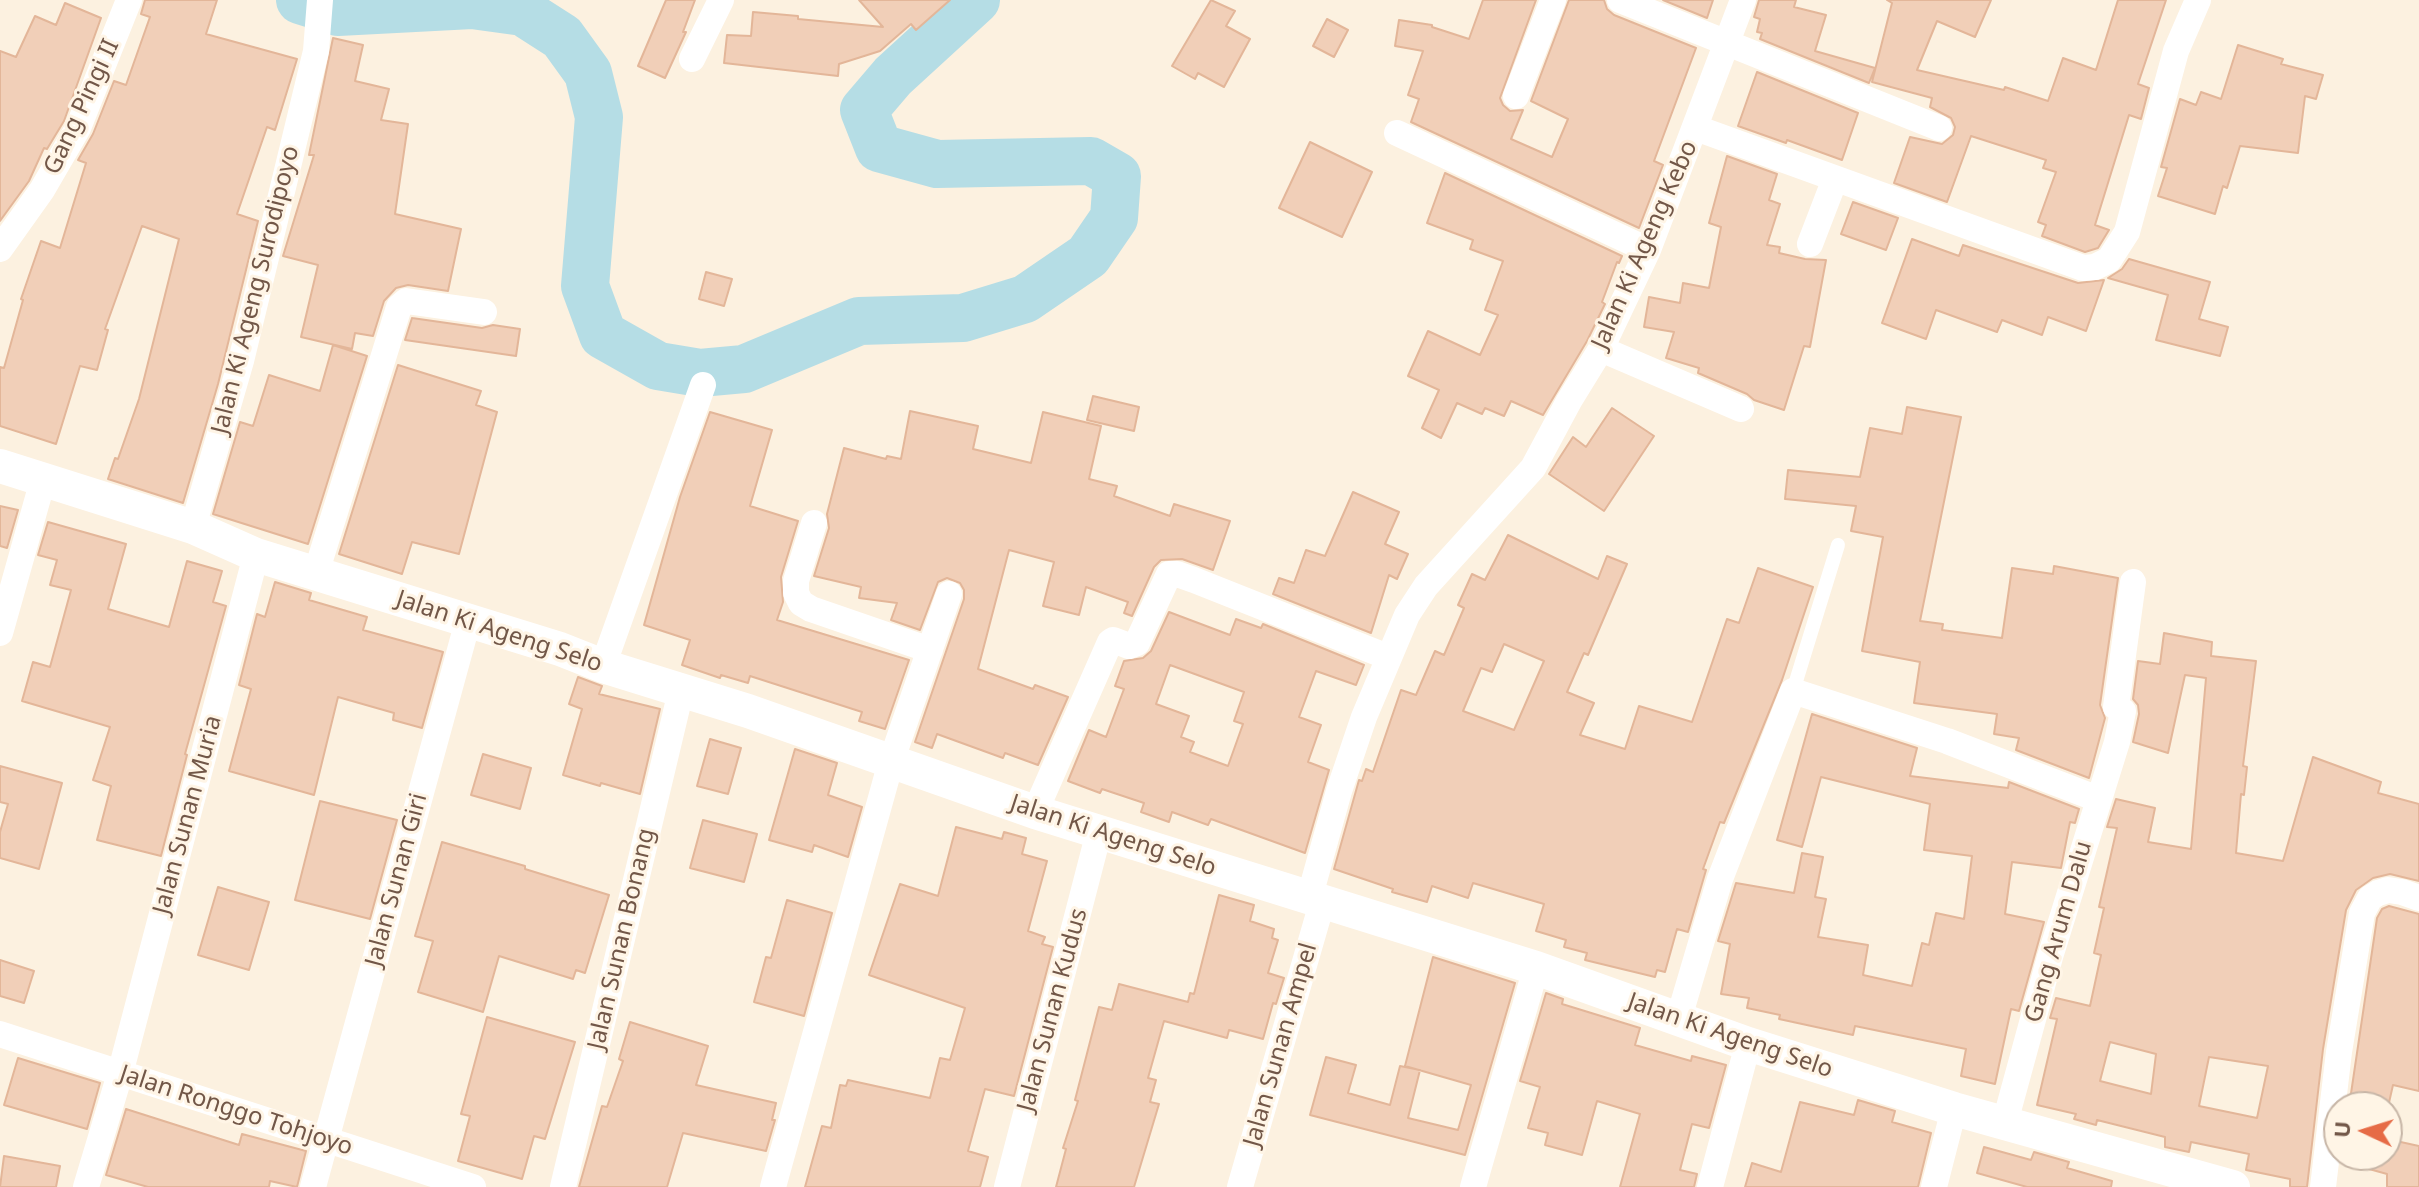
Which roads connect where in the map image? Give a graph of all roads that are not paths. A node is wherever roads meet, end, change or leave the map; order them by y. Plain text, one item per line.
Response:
1 (129, 0) edge
2 (320, 0) edge
3 (721, 0) edge
4 (1553, 0) edge
5 (1620, 0) edge
6 (1743, 0) edge
7 (2198, 0) edge
8 (1725, 42) junction
9 (692, 59) dead end
10 (1516, 96) dead end
11 (1696, 128) junction
12 (1939, 128) dead end
13 (1397, 133) dead end
14 (1835, 179) junction
15 (1810, 244) dead end
16 (0, 249) edge
17 (1648, 250) junction
18 (484, 312) dead end
19 (1601, 349) junction
20 (703, 385) dead end
21 (1741, 409) dead end
22 (0, 466) edge
23 (43, 480) junction
24 (814, 523) dead end
25 (193, 527) junction
26 (1838, 545) dead end
27 (256, 555) junction
28 (316, 573) junction
29 (2133, 582) dead end
30 (949, 594) dead end
31 (468, 621) junction
32 (0, 633) edge
33 (930, 650) junction
34 (1388, 657) junction
35 (603, 666) junction
36 (681, 691) junction
37 (1793, 691) junction
38 (891, 762) junction
39 (2098, 799) junction
40 (1035, 812) junction
41 (1099, 832) junction
42 (2419, 898) edge
43 (1316, 901) junction
44 (1536, 968) junction
45 (1678, 1021) junction
46 (0, 1034) edge
47 (1748, 1044) junction
48 (120, 1074) junction
49 (1954, 1109) junction
50 (2005, 1122) junction
51 (325, 1140) junction
52 (2165, 1178) edge
53 (86, 1187) edge
54 (313, 1187) edge
55 (473, 1187) edge
56 (563, 1187) edge
57 (773, 1187) edge
58 (1007, 1187) edge
59 (1240, 1187) edge
60 (1473, 1187) edge
61 (1710, 1187) edge
62 (1934, 1187) edge
63 (2233, 1187) edge
64 (2323, 1187) edge

1 - 16 street, Gang Pingi II
2 - 25 street, Jalan Ki Ageng Surodipoyo
3 - 9 street
4 - 10 street
5 - 8 street
6 - 8 street, Jalan Ki Ageng Kebo
7 - 14 street
8 - 11 street, Jalan Ki Ageng Kebo
8 - 12 street
11 - 14 street
11 - 17 street, Jalan Ki Ageng Kebo
13 - 17 street
14 - 15 street
17 - 19 street, Jalan Ki Ageng Kebo
18 - 28 street
19 - 21 street
19 - 34 street, Jalan Ki Ageng Kebo
20 - 35 street
22 - 23 street, Jalan Ki Ageng Selo
23 - 25 street, Jalan Ki Ageng Selo
23 - 32 street
24 - 33 street
25 - 27 street, Jalan Ki Ageng Selo
26 - 37 lane
27 - 28 street, Jalan Ki Ageng Selo
27 - 48 street, Jalan Sunan Muria
28 - 31 street, Jalan Ki Ageng Selo
29 - 39 street, Gang Arum Dalu
30 - 33 street
31 - 35 street, Jalan Ki Ageng Selo
31 - 51 street, Jalan Sunan Giri
33 - 38 street
34 - 40 street
34 - 43 street, Jalan Ki Ageng Kebo
35 - 36 street, Jalan Ki Ageng Selo
36 - 38 street, Jalan Ki Ageng Selo
36 - 56 street, Jalan Sunan Bonang
37 - 39 street
37 - 45 street
38 - 40 street, Jalan Ki Ageng Selo
38 - 57 street
39 - 50 street, Gang Arum Dalu
40 - 41 street, Jalan Ki Ageng Selo
41 - 43 street, Jalan Ki Ageng Selo
41 - 58 street, Jalan Sunan Kudus
42 - 64 street
43 - 44 street, Jalan Ki Ageng Selo
43 - 59 street, Jalan Sunan Ampel
44 - 45 street, Jalan Ki Ageng Selo
44 - 60 street
45 - 47 street, Jalan Ki Ageng Selo
46 - 48 street, Jalan Ronggo Tohjoyo
47 - 49 street, Jalan Ki Ageng Selo
47 - 61 street
48 - 51 street, Jalan Ronggo Tohjoyo
48 - 53 street, Jalan Sunan Muria
49 - 50 street, Jalan Ki Ageng Selo
49 - 62 street
50 - 52 street, Jalan Ki Ageng Selo
51 - 54 street, Jalan Sunan Giri
51 - 55 street, Jalan Ronggo Tohjoyo
52 - 63 street, Jalan Ki Ageng Selo

